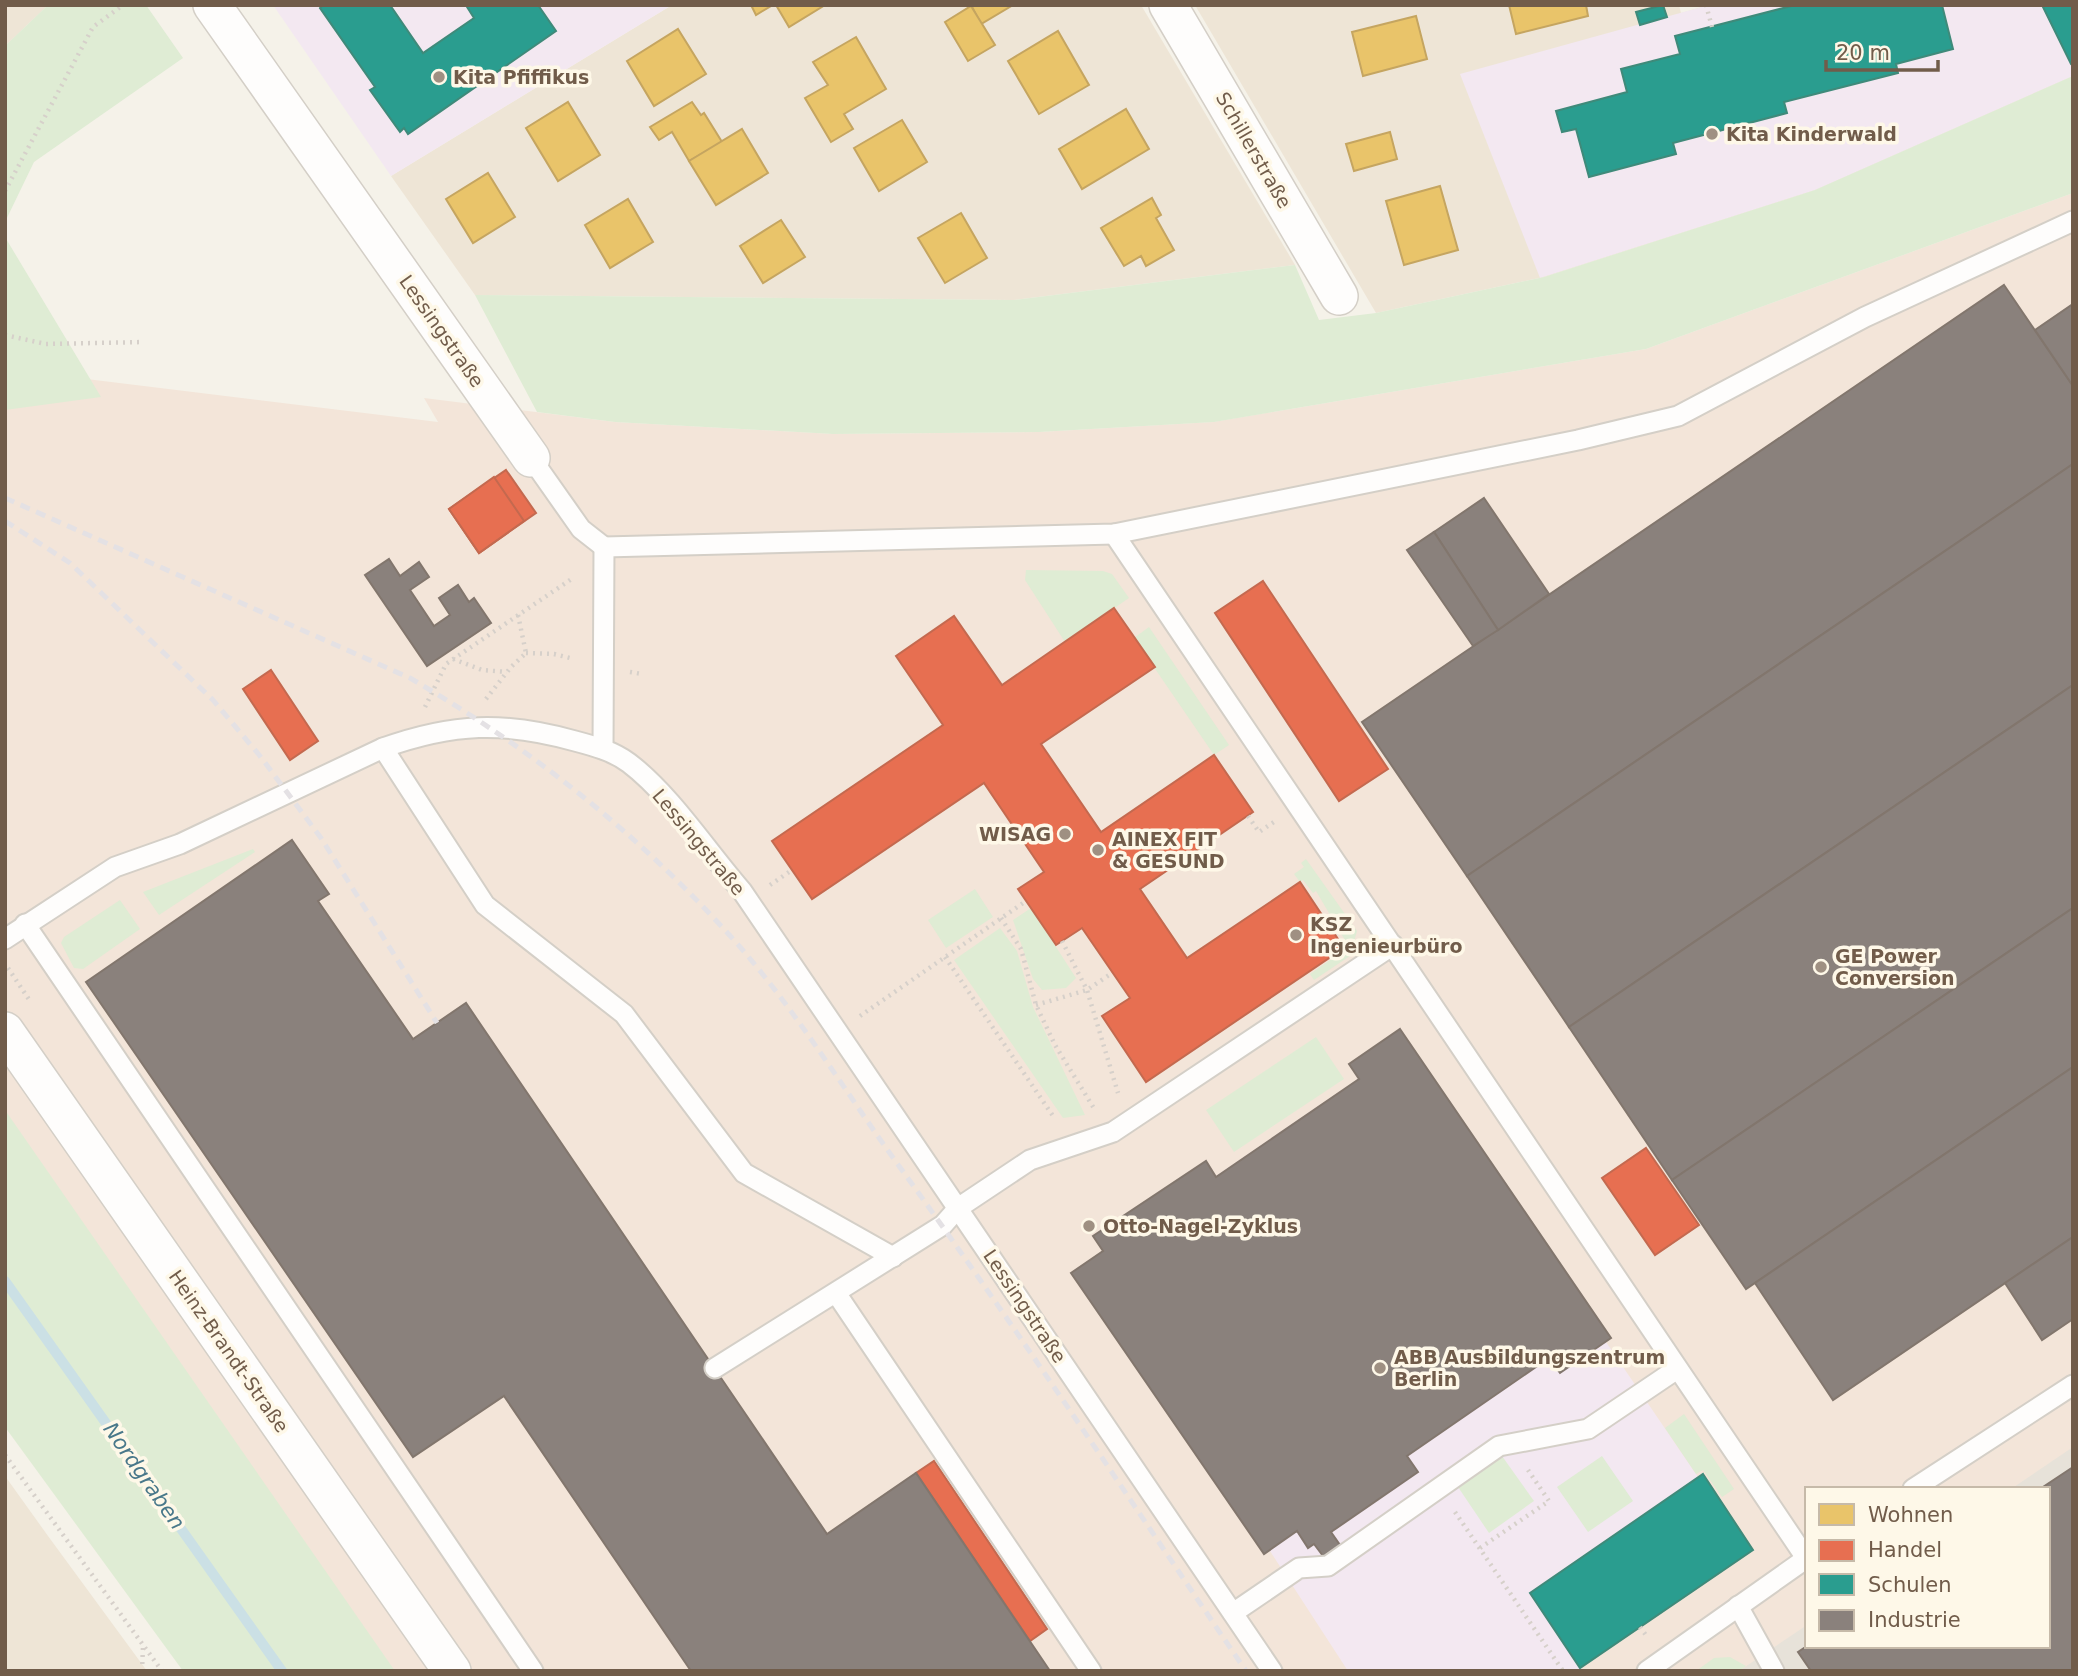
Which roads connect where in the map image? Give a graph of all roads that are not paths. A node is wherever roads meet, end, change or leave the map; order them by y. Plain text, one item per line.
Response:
1 (212, 5) edge
2 (1168, 5) edge
3 (2073, 221) edge
4 (1339, 296) dead end
5 (531, 458) joint
6 (1114, 534) junction
7 (604, 547) junction
8 (383, 748) junction
9 (603, 749) junction
10 (25, 923) junction
11 (5, 939) edge
12 (1394, 944) junction
13 (5, 1031) edge
14 (958, 1208) junction
15 (893, 1257) junction
16 (836, 1293) junction
17 (715, 1368) dead end
18 (1677, 1369) junction
19 (2073, 1385) edge
20 (1916, 1487) edge
21 (1805, 1557) edge
22 (1805, 1559) edge
23 (1738, 1606) junction
24 (1233, 1613) junction
25 (452, 1671) edge
26 (533, 1671) edge
27 (1091, 1671) edge
28 (1272, 1671) edge
29 (1647, 1671) edge
30 (1774, 1671) edge

1 - 5 street, Lessingstraße
2 - 4 street, Schillerstraße
3 - 6 lane
5 - 7 lane, Lessingstraße
6 - 7 lane
6 - 12 lane
7 - 9 lane
8 - 9 lane, Lessingstraße
8 - 10 lane, Lessingstraße
8 - 15 lane
9 - 14 lane, Lessingstraße
10 - 11 lane, Lessingstraße
10 - 26 lane
12 - 14 lane
12 - 18 lane
13 - 25 street, Heinz-Brandt-Straße
14 - 15 lane
14 - 24 lane, Lessingstraße
15 - 16 lane
16 - 17 lane
16 - 27 lane
18 - 21 lane
18 - 24 lane
19 - 20 lane
22 - 23 lane
23 - 29 lane
23 - 30 lane
24 - 28 lane, Lessingstraße

